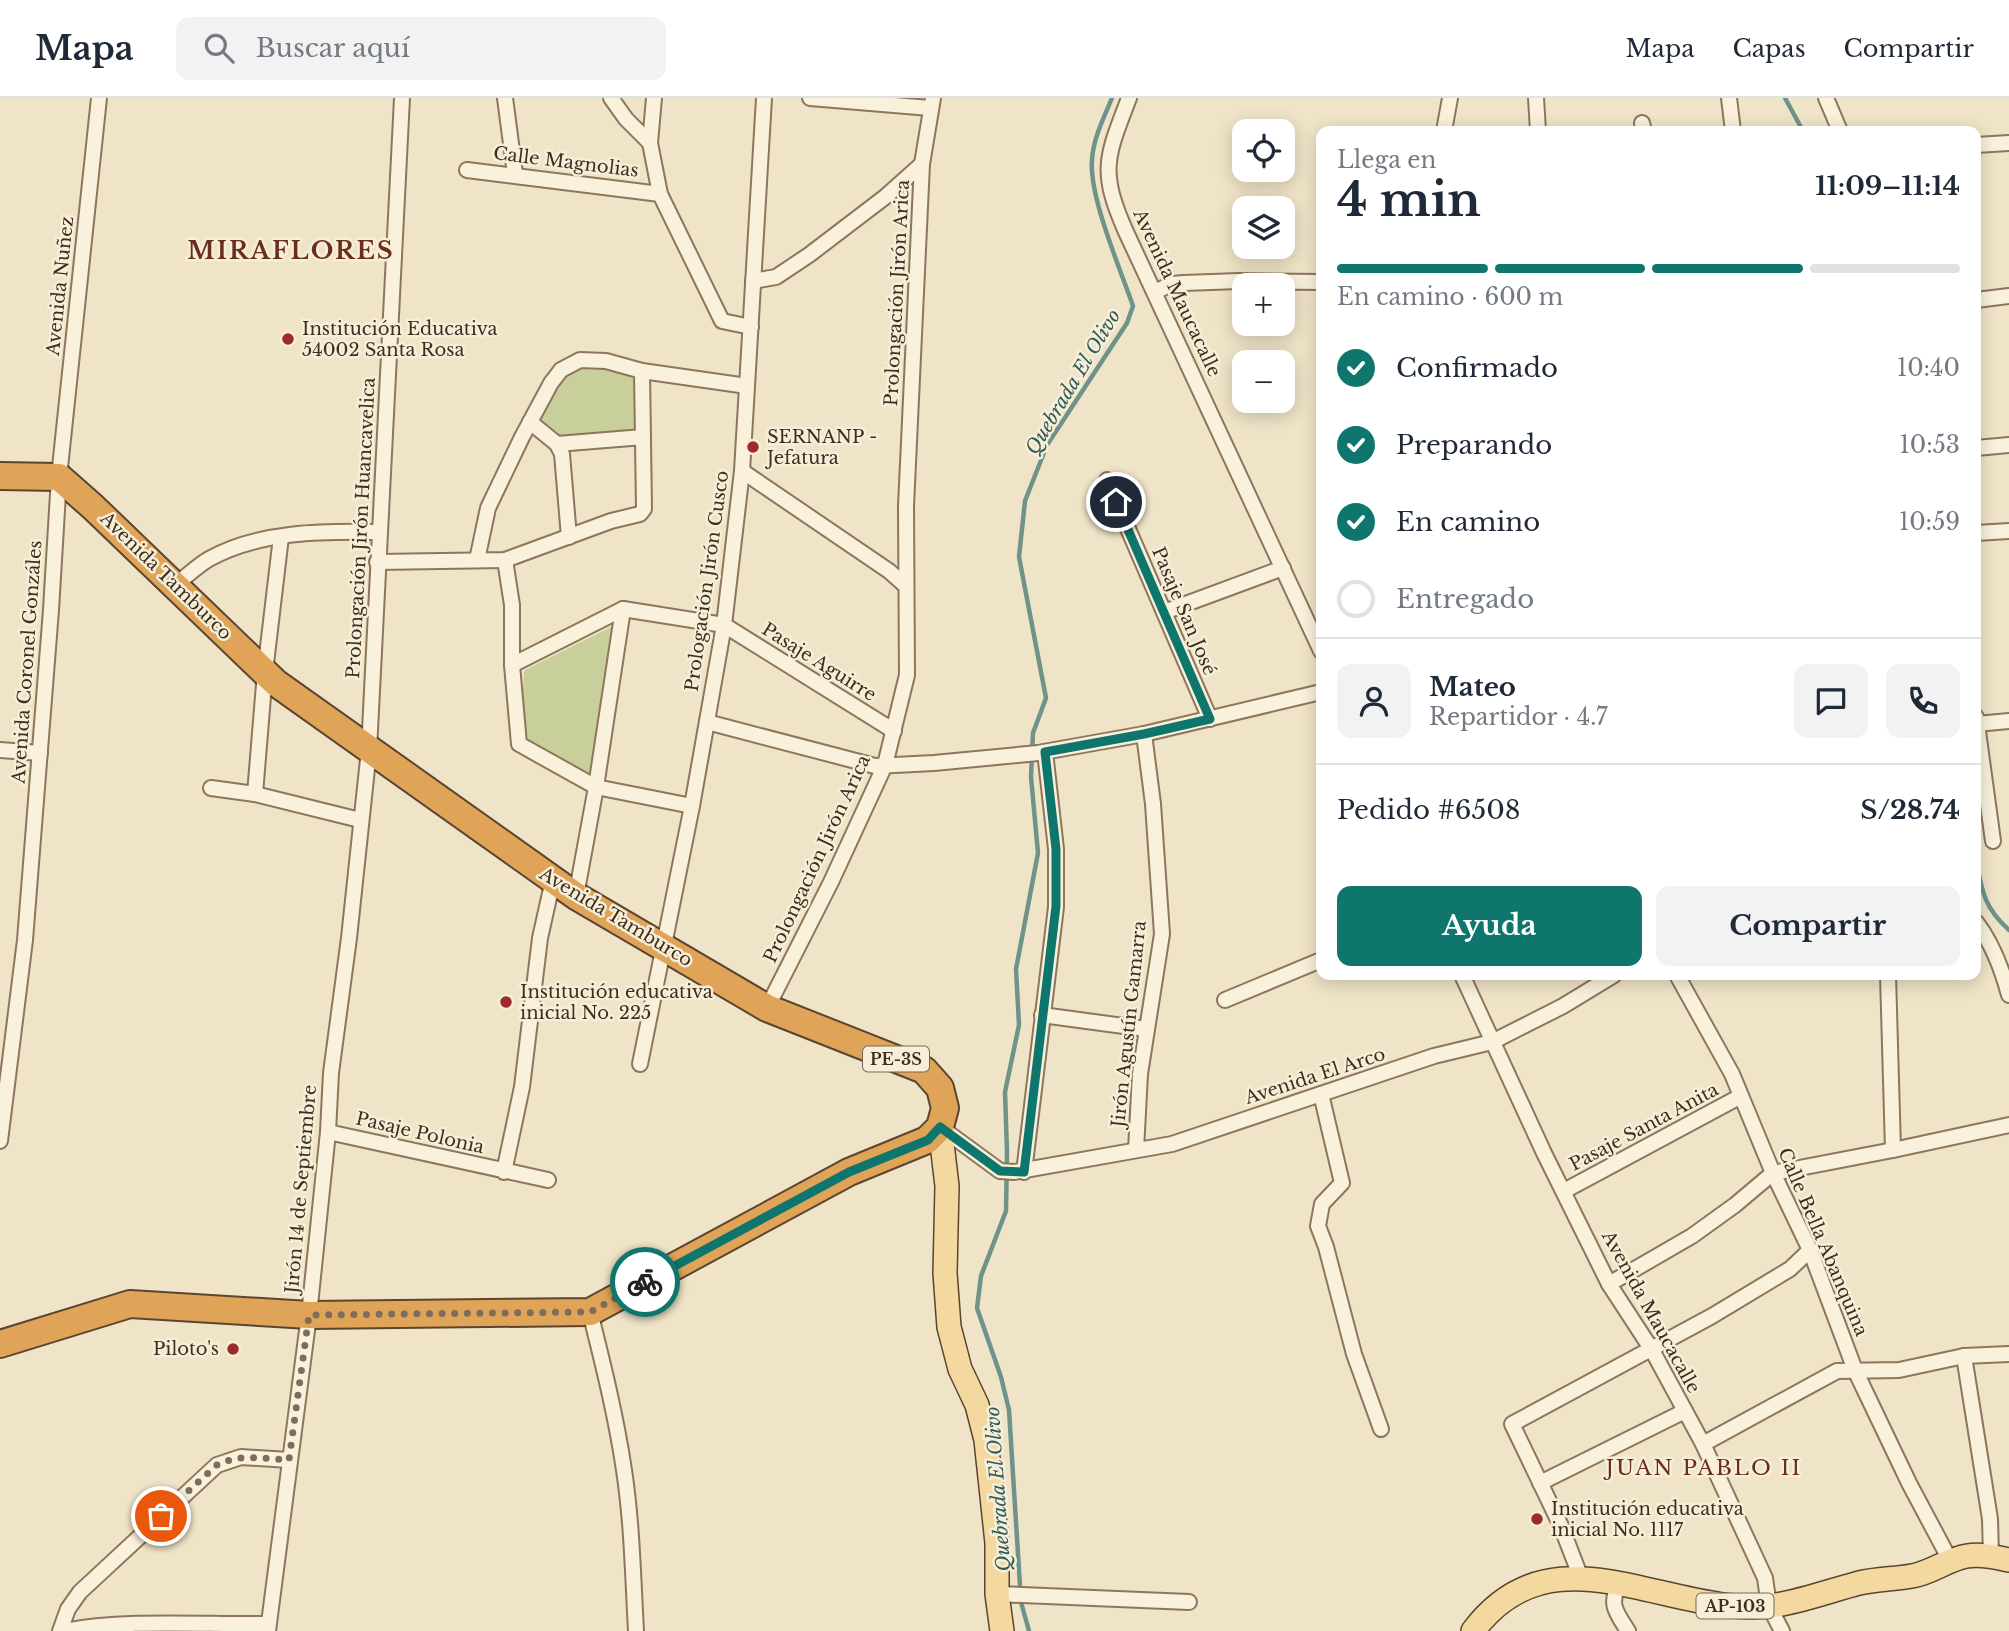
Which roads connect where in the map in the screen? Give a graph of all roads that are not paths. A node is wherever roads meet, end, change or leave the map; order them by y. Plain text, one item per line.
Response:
1 (99, 98) edge
2 (402, 98) edge
3 (505, 98) edge
4 (611, 98) edge
5 (654, 98) edge
6 (764, 98) edge
7 (810, 98) edge
8 (1129, 98) edge
9 (1450, 98) edge
10 (1535, 98) edge
11 (1729, 98) edge
12 (1826, 98) edge
13 (931, 103) edge
14 (1445, 126) edge
15 (1538, 126) edge
16 (1733, 126) edge
17 (1838, 126) edge
18 (650, 143) junction
19 (2009, 143) edge
20 (1981, 145) edge
21 (922, 164) junction
22 (467, 170) dead end
23 (515, 174) junction
24 (660, 194) junction
25 (753, 281) junction
26 (1316, 282) edge
27 (1156, 292) junction
28 (2009, 296) edge
29 (1981, 299) edge
30 (751, 327) junction
31 (642, 371) junction
32 (747, 386) junction
33 (530, 422) junction
34 (643, 438) junction
35 (557, 443) junction
36 (2009, 445) edge
37 (1981, 448) edge
38 (742, 471) junction
39 (0, 476) edge
40 (59, 477) junction
41 (1107, 480) dead end
42 (2009, 531) edge
43 (378, 532) junction
44 (1981, 533) edge
45 (281, 537) junction
46 (569, 537) junction
47 (477, 560) junction
48 (505, 560) junction
49 (377, 562) junction
50 (1283, 568) junction
51 (174, 585) junction
52 (906, 586) junction
53 (623, 609) junction
54 (1164, 612) junction
55 (724, 625) junction
56 (1316, 639) edge
57 (512, 665) junction
58 (265, 672) junction
59 (1316, 693) edge
60 (1210, 719) junction
61 (1981, 721) edge
62 (2009, 721) edge
63 (707, 722) junction
64 (894, 732) junction
65 (1144, 734) junction
66 (0, 750) edge
67 (369, 750) junction
68 (1041, 752) junction
69 (40, 753) junction
70 (1981, 756) edge
71 (885, 765) junction
72 (596, 787) junction
73 (211, 788) dead end
74 (255, 794) junction
75 (692, 806) junction
76 (360, 820) junction
77 (1993, 841) dead end
78 (553, 880) junction
79 (576, 897) junction
80 (1981, 929) edge
81 (664, 947) junction
82 (1316, 962) edge
83 (1464, 980) edge
84 (1606, 980) edge
85 (1680, 980) edge
86 (1888, 980) edge
87 (2009, 995) edge
88 (1225, 1000) dead end
89 (767, 1008) junction
90 (1042, 1015) junction
91 (1146, 1029) junction
92 (1492, 1042) junction
93 (640, 1064) dead end
94 (1321, 1094) junction
95 (1741, 1096) junction
96 (2009, 1125) edge
97 (940, 1127) junction
98 (328, 1132) junction
99 (0, 1141) edge
100 (1136, 1150) junction
101 (1893, 1150) junction
102 (504, 1172) junction
103 (1013, 1172) junction
104 (1773, 1173) junction
105 (548, 1180) dead end
106 (1564, 1192) junction
107 (1810, 1250) junction
108 (1609, 1284) junction
109 (590, 1312) junction
110 (309, 1315) junction
111 (0, 1344) edge
112 (1652, 1350) junction
113 (2009, 1354) edge
114 (1964, 1356) junction
115 (1855, 1370) junction
116 (1685, 1411) junction
117 (1381, 1429) dead end
118 (1703, 1444) junction
119 (289, 1460) junction
120 (1540, 1483) junction
121 (2000, 1558) edge
122 (1951, 1562) junction
123 (1581, 1578) junction
124 (1620, 1583) junction
125 (998, 1594) junction
126 (1189, 1602) dead end
127 (1769, 1606) junction
128 (268, 1628) edge
129 (62, 1631) edge
130 (636, 1631) edge
131 (1002, 1631) edge
132 (1473, 1631) edge
133 (1628, 1631) edge
134 (1782, 1631) edge

1 - 40 street, Avenida Nuñez
2 - 43 street, Prolongación Jirón Huancavelica
3 - 23 street
4 - 18 street
5 - 18 street
6 - 25 street, Prologación Jirón Cusco
7 - 13 street
8 - 27 street, Avenida Maucacalle
9 - 14 street
10 - 15 street
11 - 16 street
12 - 17 street
13 - 21 street, Prolongación Jirón Arica
18 - 24 street
19 - 20 street
21 - 25 street
21 - 52 street, Prolongación Jirón Arica
22 - 23 street, Calle Magnolias
23 - 24 street, Calle Magnolias
24 - 30 street
25 - 30 street, Prologación Jirón Cusco
26 - 27 street
27 - 50 street, Avenida Maucacalle
28 - 29 street
30 - 32 street, Prologación Jirón Cusco
31 - 32 street
31 - 33 street
31 - 34 street
32 - 38 street, Prologación Jirón Cusco
33 - 35 street
33 - 47 street
34 - 35 street
34 - 46 street
35 - 46 street
36 - 37 street
38 - 52 street
38 - 55 street, Prologación Jirón Cusco
39 - 40 highway
40 - 51 highway, Avenida Tamburco / PE-3S
40 - 69 street, Avenida Coronel Gonzáles
41 - 54 street, Pasaje San José
42 - 44 street
43 - 45 street
43 - 49 street, Prolongación Jirón Huancavelica
45 - 51 street
45 - 58 street
46 - 48 street
47 - 48 street
47 - 49 street
48 - 57 street
49 - 67 street, Prolongación Jirón Huancavelica
50 - 54 street
50 - 56 street, Avenida Maucacalle
51 - 58 highway, Avenida Tamburco / PE-3S
52 - 64 street, Prolongación Jirón Arica
53 - 55 street
53 - 57 street
53 - 72 street
54 - 60 street, Pasaje San José
55 - 63 street, Prologación Jirón Cusco
55 - 64 street, Pasaje Aguirre
57 - 72 street
58 - 67 highway, Avenida Tamburco / PE-3S
58 - 74 street
59 - 60 street
60 - 65 street
61 - 62 street
63 - 71 street
63 - 75 street, Prologación Jirón Cusco
64 - 71 street, Prolongación Jirón Arica
65 - 68 street
65 - 91 street, Jirón Agustín Gamarra
66 - 69 street
67 - 76 street, Jirón 14 de Septiembre
67 - 78 highway, Avenida Tamburco / PE-3S
68 - 71 street
68 - 90 street
69 - 99 street, Avenida Coronel Gonzáles
70 - 77 street
71 - 89 street, Prolongación Jirón Arica
72 - 75 street
72 - 79 street
73 - 74 street
74 - 76 street
75 - 81 street, Prologación Jirón Cusco
76 - 98 street, Jirón 14 de Septiembre
78 - 79 highway, Avenida Tamburco / PE-3S
78 - 102 street, Pasaje Polonia
79 - 81 highway, Avenida Tamburco / PE-3S
80 - 87 street
81 - 89 highway, Avenida Tamburco / PE-3S
81 - 93 street, Prologación Jirón Cusco
82 - 88 street
83 - 92 street, Avenida Maucacalle
84 - 92 street, Avenida El Arco
85 - 95 street, Calle Bella Abanquina
86 - 101 street
89 - 97 highway, Avenida Tamburco / PE-3S
90 - 91 street
90 - 103 street
91 - 100 street, Jirón Agustín Gamarra
92 - 94 street, Avenida El Arco
92 - 106 street, Avenida Maucacalle
94 - 100 street, Avenida El Arco
94 - 117 street
95 - 104 street, Calle Bella Abanquina
95 - 106 street, Pasaje Santa Anita
96 - 101 street
97 - 103 street
97 - 109 highway
97 - 125 main road
98 - 102 street, Pasaje Polonia
98 - 110 street, Jirón 14 de Septiembre
100 - 103 street, Avenida El Arco
101 - 104 street
102 - 105 street, Pasaje Polonia
104 - 107 street, Calle Bella Abanquina
104 - 108 street
106 - 108 street, Avenida Maucacalle
107 - 112 street
107 - 115 street, Calle Bella Abanquina
108 - 112 street, Avenida Maucacalle
109 - 110 highway
109 - 130 street
110 - 111 highway
110 - 119 street, Jirón 14 de Septiembre
112 - 116 street, Avenida Maucacalle
112 - 120 street
113 - 114 street
114 - 115 street
114 - 121 street
115 - 118 street
115 - 122 street, Calle Bella Abanquina
116 - 118 street, Avenida Maucacalle
116 - 120 street
118 - 127 street, Avenida Maucacalle
119 - 128 street, Jirón 14 de Septiembre
119 - 129 street
120 - 123 street
121 - 122 main road, AP-103
122 - 127 main road, AP-103
123 - 124 main road, AP-103
123 - 132 main road, AP-103
124 - 127 main road, AP-103
124 - 133 street
125 - 126 street
125 - 131 main road
127 - 134 street, Avenida Maucacalle
128 - 129 street

